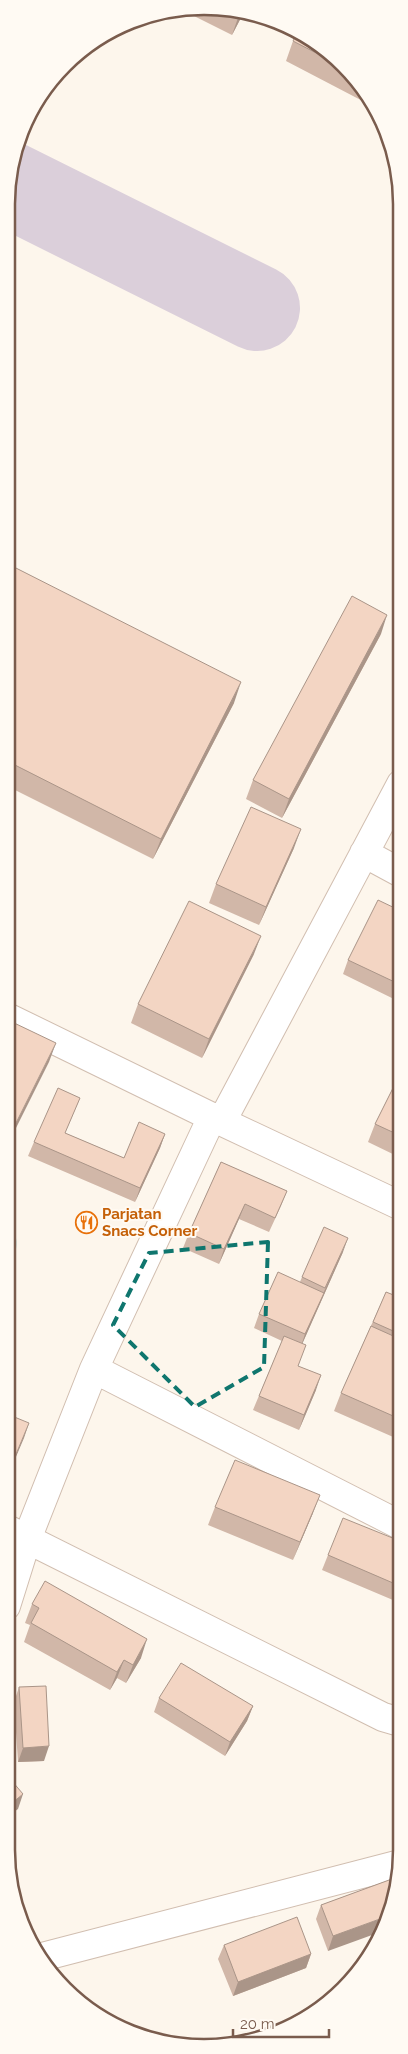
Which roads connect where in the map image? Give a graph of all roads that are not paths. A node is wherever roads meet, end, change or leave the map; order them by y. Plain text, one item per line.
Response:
1 (393, 799) edge
2 (364, 853) junction
3 (393, 869) edge
4 (15, 1021) edge
5 (217, 1119) junction
6 (393, 1202) edge
7 (94, 1369) junction
8 (393, 1521) edge
9 (17, 1534) edge
10 (15, 1547) edge
11 (393, 1720) edge
12 (392, 1866) edge
13 (47, 1956) edge

1 - 2 lane
2 - 3 lane
2 - 5 lane
4 - 5 lane
5 - 6 lane
5 - 7 lane
7 - 8 lane
7 - 9 lane
9 - 10 lane
9 - 11 lane
12 - 13 lane

